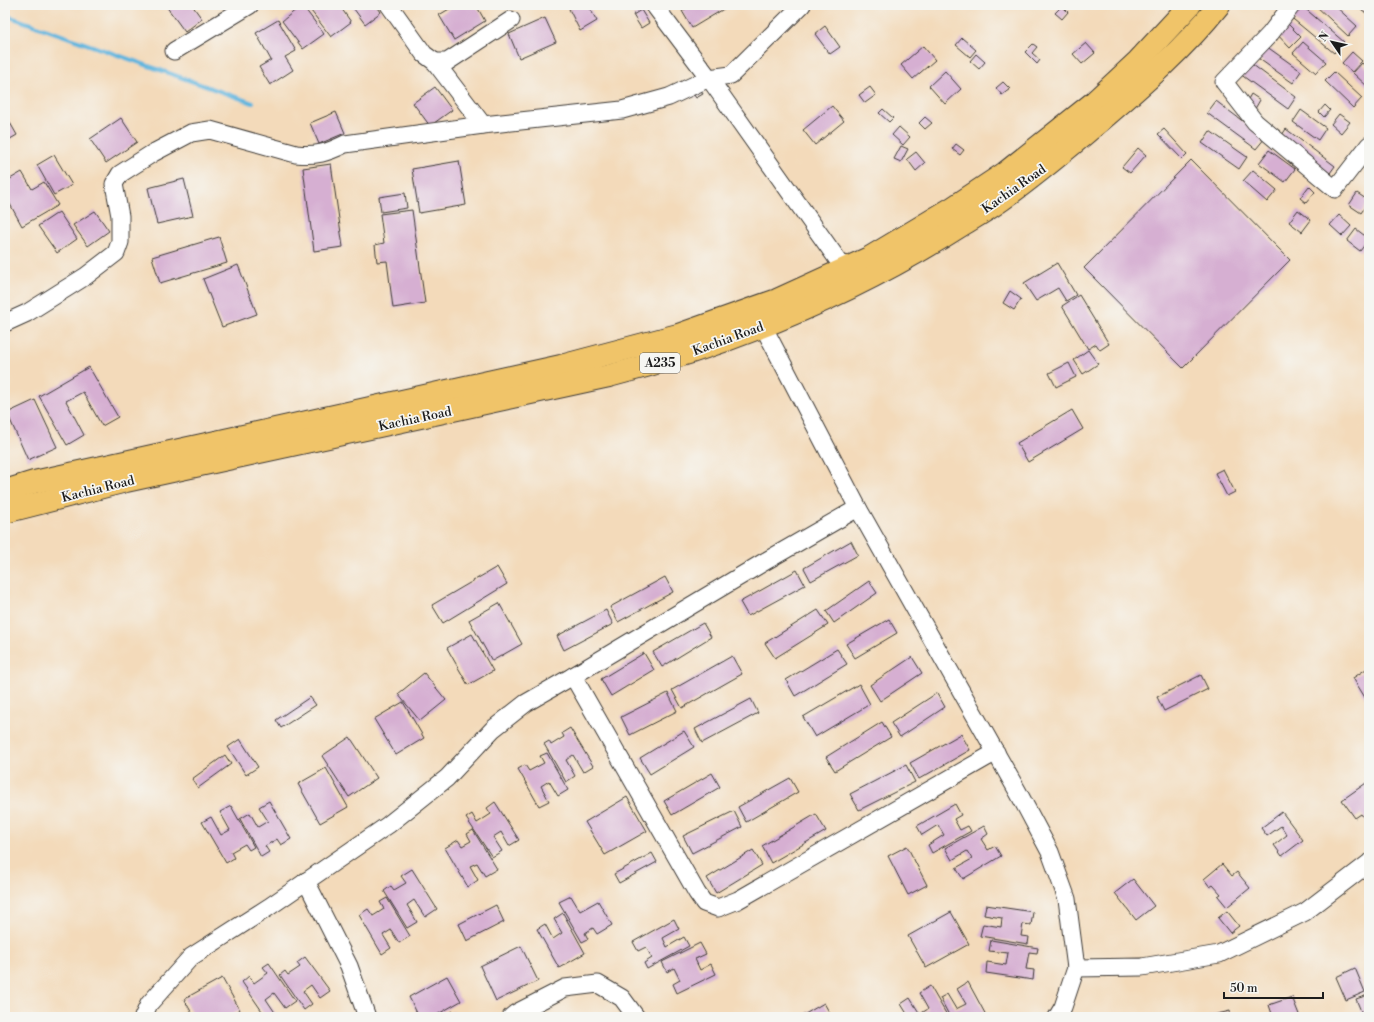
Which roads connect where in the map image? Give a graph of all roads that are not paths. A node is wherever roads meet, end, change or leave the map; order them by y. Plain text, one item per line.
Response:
1 (250, 5) edge
2 (389, 5) edge
3 (654, 5) edge
4 (802, 5) edge
5 (1190, 5) edge
6 (1219, 5) edge
7 (1292, 5) edge
8 (511, 20) dead end
9 (174, 51) dead end
10 (435, 62) junction
11 (709, 78) junction
12 (483, 125) junction
13 (1369, 145) edge
14 (845, 270) junction
15 (5, 323) edge
16 (763, 326) junction
17 (5, 491) edge
18 (858, 508) junction
19 (5, 512) edge
20 (573, 676) junction
21 (996, 752) junction
22 (1369, 863) edge
23 (306, 881) junction
24 (1076, 968) junction
25 (143, 1017) edge
26 (367, 1017) edge
27 (512, 1017) edge
28 (636, 1017) edge
29 (1056, 1017) edge

1 - 9 street
2 - 10 street
3 - 11 street
4 - 11 street
5 - 14 highway, Kachia Road / A235
6 - 16 highway, Kachia Road / A235
7 - 13 street
8 - 10 street
10 - 12 street
11 - 12 street
11 - 14 street
12 - 15 street
14 - 17 highway, Kachia Road / A235
16 - 18 street
16 - 19 highway, Kachia Road / A235
18 - 20 street
18 - 21 street
20 - 21 street
20 - 23 street
21 - 24 street
22 - 24 street
23 - 25 street
23 - 26 street
24 - 29 street
27 - 28 street

